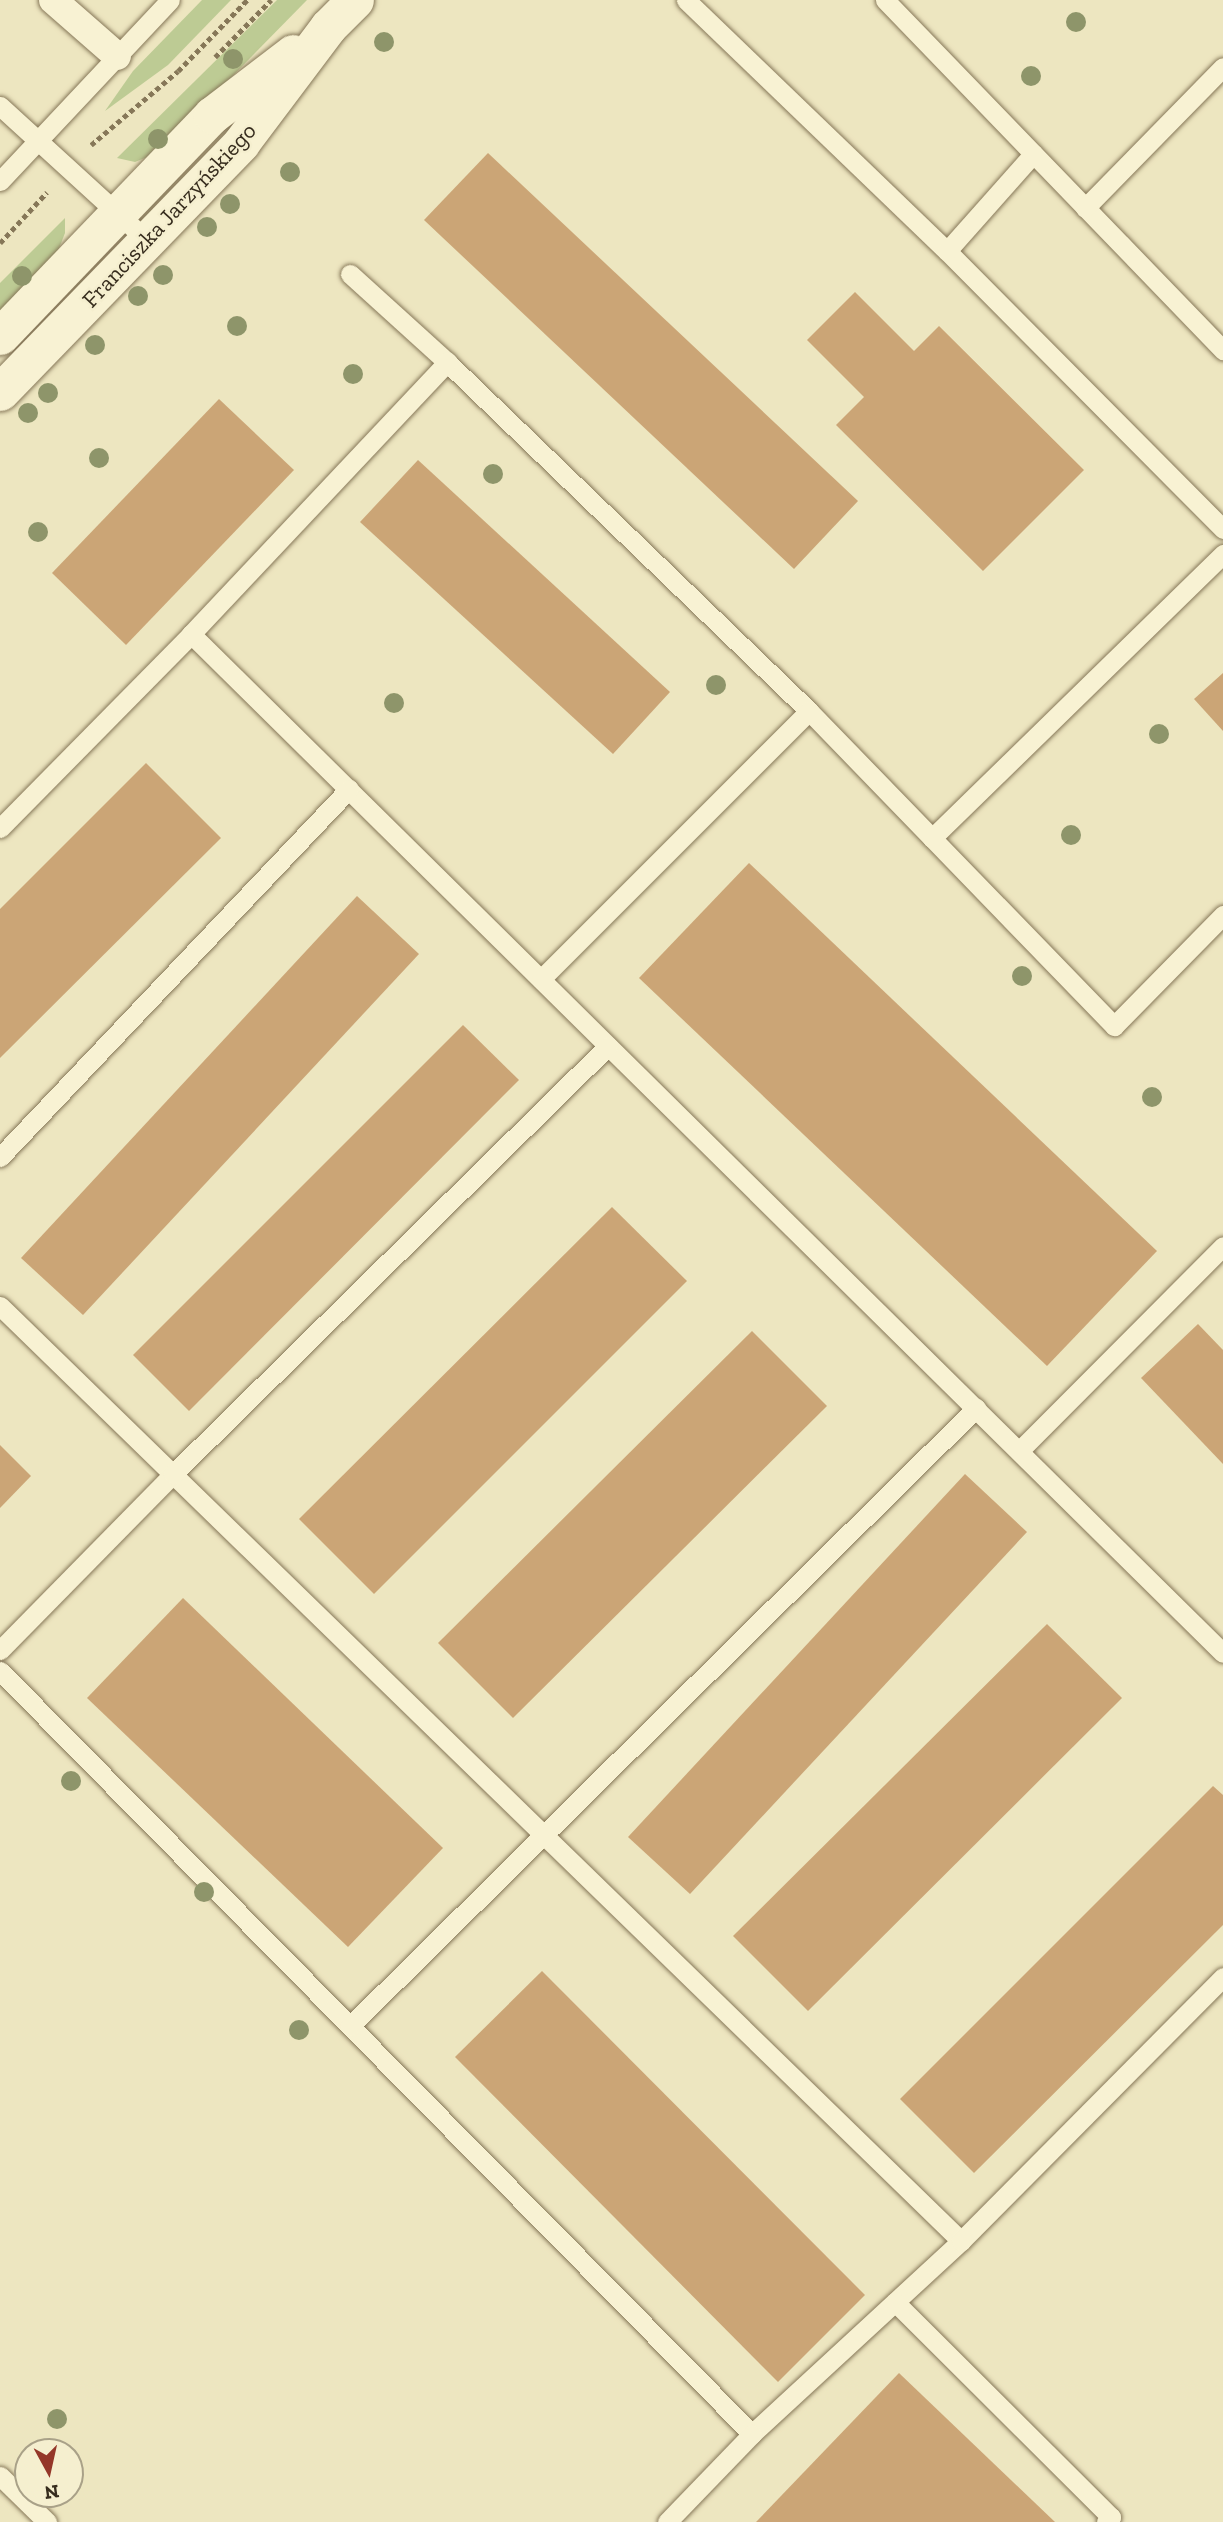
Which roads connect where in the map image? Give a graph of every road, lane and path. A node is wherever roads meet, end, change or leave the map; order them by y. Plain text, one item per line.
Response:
1 (53, 0) edge
2 (170, 0) edge
3 (247, 0) edge
4 (355, 0) edge
5 (686, 0) edge
6 (885, 0) edge
7 (328, 27) junction
8 (117, 56) junction
9 (1223, 67) edge
10 (0, 106) edge
11 (38, 141) junction
12 (1033, 153) junction
13 (69, 169) junction
14 (0, 181) edge
15 (1085, 208) junction
16 (118, 213) junction
17 (148, 240) junction
18 (0, 243) edge
19 (947, 251) junction
20 (350, 274) dead end
21 (0, 336) edge
22 (1219, 339) edge
23 (447, 362) junction
24 (3, 385) edge
25 (1223, 529) edge
26 (1223, 554) edge
27 (191, 634) junction
28 (808, 711) junction
29 (348, 789) junction
30 (0, 828) edge
31 (932, 838) junction
32 (1223, 915) edge
33 (541, 979) junction
34 (608, 1046) junction
35 (0, 1157) edge
36 (1223, 1246) edge
37 (0, 1306) edge
38 (976, 1408) junction
39 (1019, 1451) junction
40 (173, 1474) junction
41 (0, 1650) edge
42 (1223, 1653) edge
43 (0, 1671) edge
44 (545, 1836) junction
45 (1223, 1977) edge
46 (350, 2026) junction
47 (961, 2241) junction
48 (895, 2302) junction
49 (752, 2434) junction
50 (0, 2476) edge
51 (47, 2522) edge
52 (667, 2522) edge
53 (1105, 2522) edge

1 - 8 street
2 - 8 lane
3 - 13 path
4 - 7 street, Franciszka Jarzyńskiego
5 - 19 lane
6 - 12 lane
7 - 16 street, Franciszka Jarzyńskiego
7 - 17 street, Franciszka Jarzyńskiego
8 - 11 lane
9 - 15 lane
10 - 11 lane
11 - 13 lane
11 - 14 lane
12 - 15 lane
12 - 19 lane
13 - 16 lane
13 - 18 path
15 - 22 lane
16 - 17 lane
16 - 21 street, Franciszka Jarzyńskiego
17 - 24 street, Franciszka Jarzyńskiego
19 - 25 lane
20 - 23 lane
23 - 27 lane
23 - 28 lane
26 - 31 lane
27 - 29 lane
27 - 30 lane
28 - 31 lane
28 - 33 lane
29 - 33 lane
29 - 35 lane
31 - 32 lane
33 - 34 lane
34 - 38 lane
34 - 40 lane
36 - 39 lane
37 - 40 lane
38 - 39 lane
38 - 44 lane
39 - 42 lane
40 - 41 lane
40 - 44 lane
43 - 46 lane
44 - 46 lane
44 - 47 lane
45 - 47 lane
46 - 49 lane
47 - 48 lane
48 - 49 lane
48 - 53 lane
49 - 52 lane
50 - 51 lane

